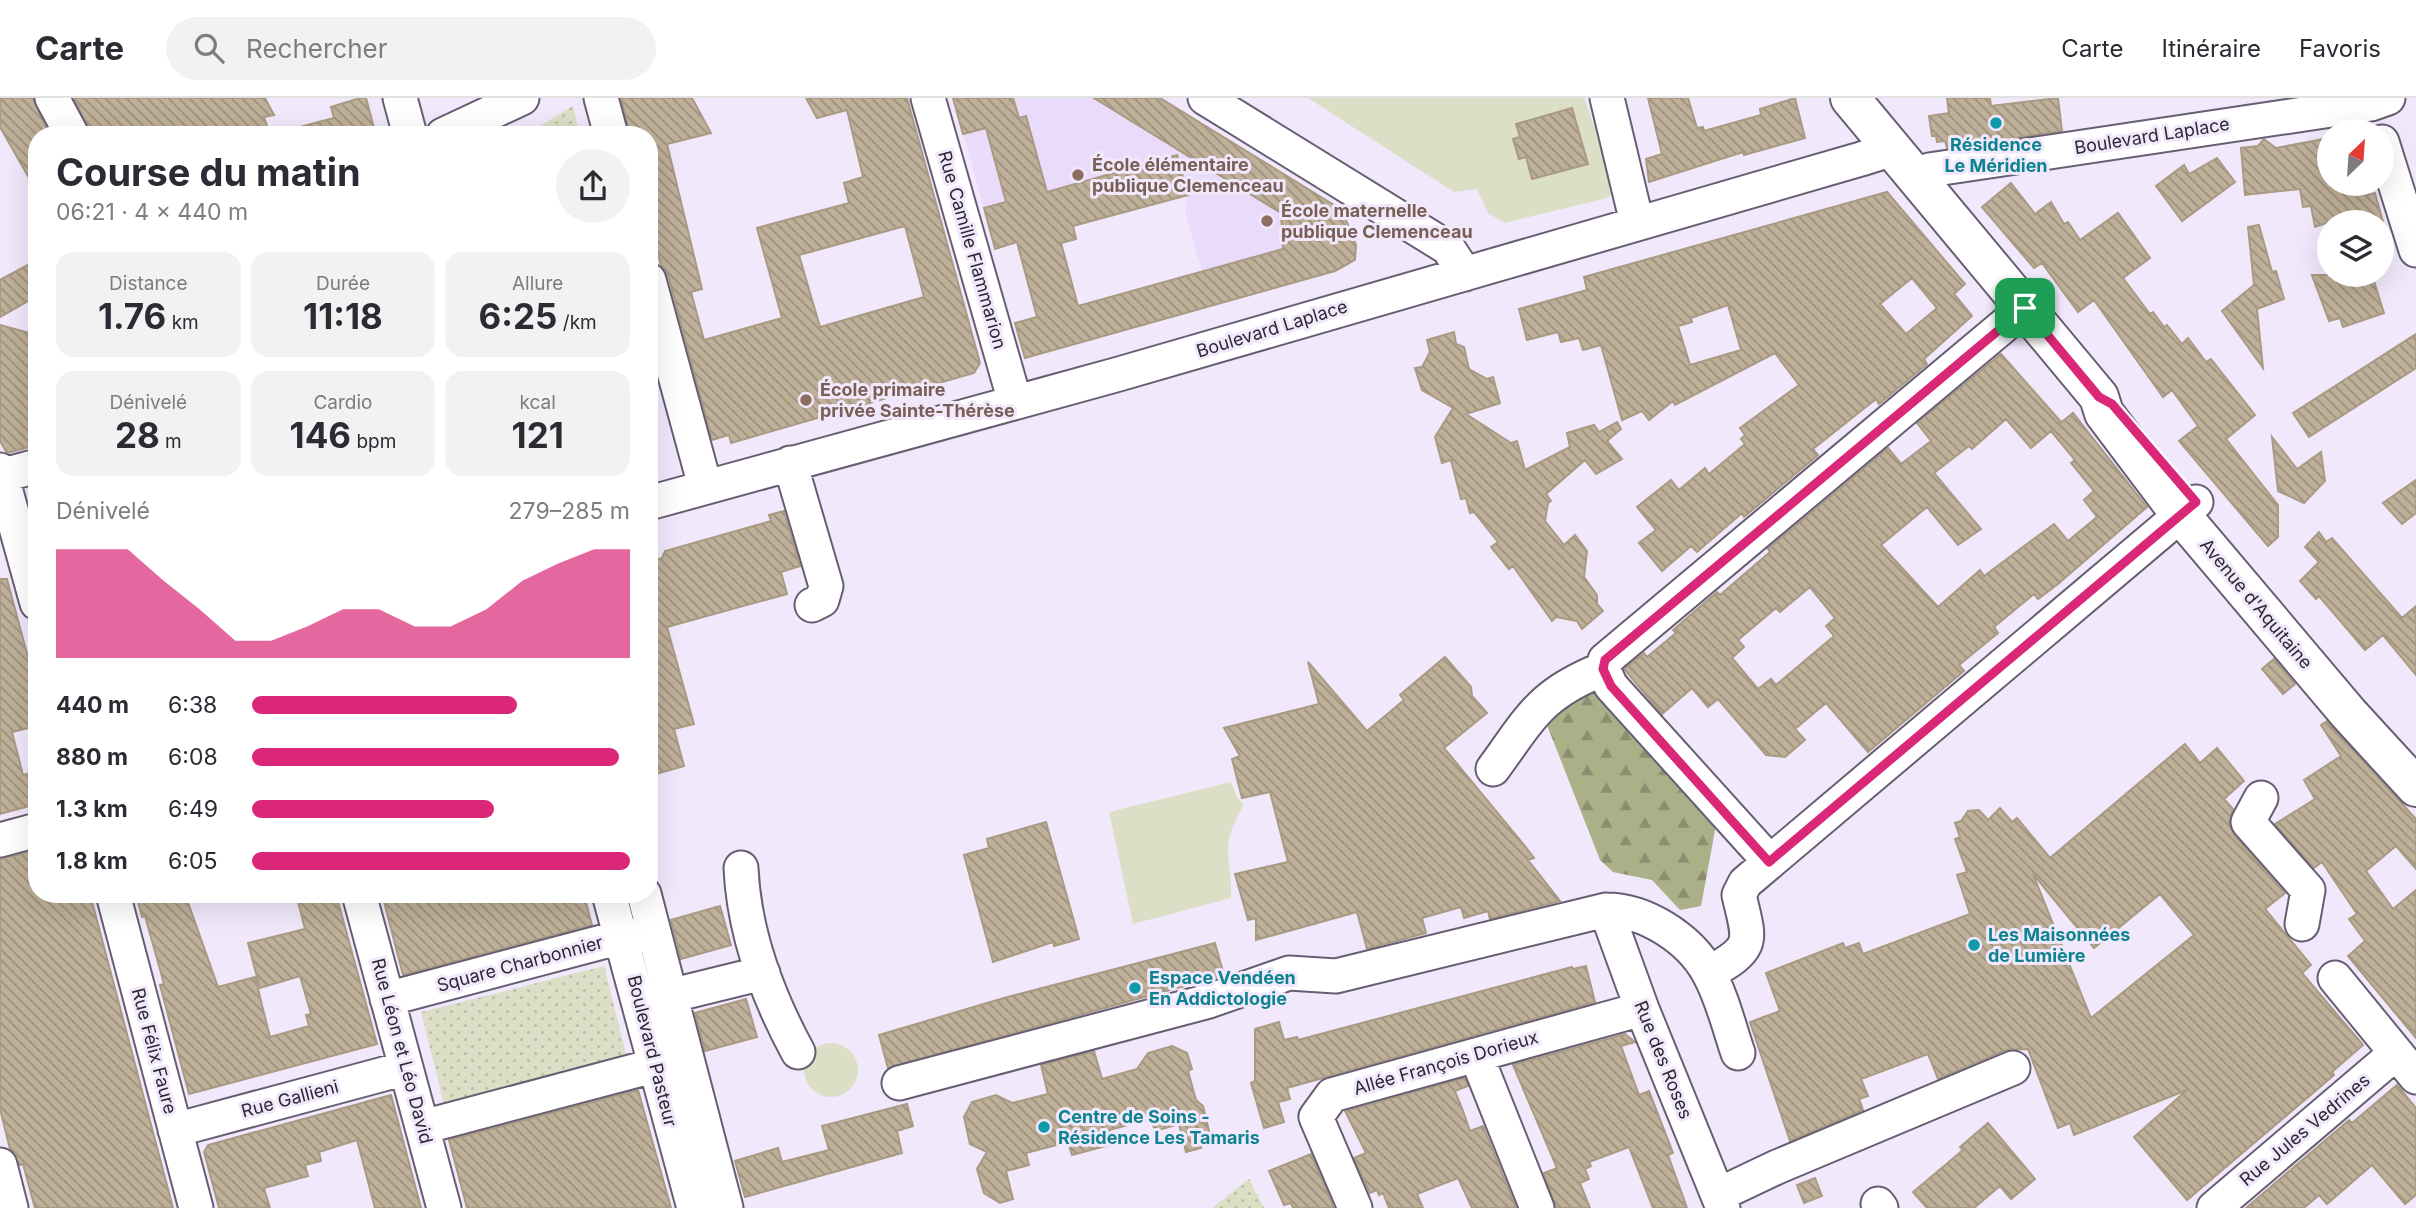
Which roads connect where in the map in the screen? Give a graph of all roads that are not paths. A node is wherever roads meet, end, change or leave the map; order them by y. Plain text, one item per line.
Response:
1 (52, 98) edge
2 (400, 98) edge
3 (522, 98) edge
4 (601, 98) edge
5 (928, 98) edge
6 (1205, 98) edge
7 (1607, 98) edge
8 (1850, 98) edge
9 (2379, 111) edge
10 (67, 126) edge
11 (408, 126) edge
12 (462, 126) edge
13 (609, 126) edge
14 (1891, 145) junction
15 (1917, 178) junction
16 (2394, 180) edge
17 (1637, 223) junction
18 (2416, 250) edge
19 (1465, 274) junction
20 (2025, 308) junction
21 (658, 313) edge
22 (1015, 402) junction
23 (790, 463) junction
24 (28, 468) edge
25 (1, 474) edge
26 (705, 486) junction
27 (658, 500) edge
28 (2188, 508) junction
29 (28, 571) edge
30 (812, 606) dead end
31 (1603, 669) junction
32 (2416, 764) edge
33 (1493, 769) dead end
34 (2416, 787) edge
35 (2261, 798) dead end
36 (28, 832) edge
37 (0, 840) edge
38 (1769, 862) junction
39 (741, 868) dead end
40 (115, 903) edge
41 (361, 903) edge
42 (612, 903) edge
43 (645, 903) edge
44 (1606, 911) junction
45 (2302, 924) dead end
46 (654, 934) junction
47 (621, 937) junction
48 (763, 973) junction
49 (1709, 973) junction
50 (2335, 978) dead end
51 (667, 996) junction
52 (387, 999) junction
53 (1642, 1009) junction
54 (798, 1052) dead end
55 (1738, 1053) dead end
56 (1476, 1055) junction
57 (2406, 1065) edge
58 (653, 1066) junction
59 (406, 1068) junction
60 (2013, 1068) dead end
61 (899, 1083) dead end
62 (423, 1127) junction
63 (175, 1130) junction
64 (0, 1165) edge
65 (1721, 1201) edge
66 (11, 1208) edge
67 (196, 1208) edge
68 (444, 1208) edge
69 (694, 1208) edge
70 (726, 1208) edge
71 (1355, 1208) edge
72 (1537, 1208) edge
73 (2214, 1208) edge

1 - 10 street
2 - 11 street
3 - 12 street
4 - 13 street
5 - 22 street, Rue Camille Flammarion
6 - 19 street
7 - 17 street
8 - 14 main road, Avenue d'Aquitaine
9 - 15 street, Boulevard Laplace
14 - 15 main road, Avenue d'Aquitaine
14 - 17 street, Boulevard Laplace
15 - 20 main road, Avenue d'Aquitaine
16 - 18 street
17 - 19 street, Boulevard Laplace
19 - 22 street, Boulevard Laplace
20 - 28 main road, Avenue d'Aquitaine
20 - 31 street
21 - 26 street
22 - 23 street, Boulevard Laplace
23 - 26 street, Boulevard Laplace
23 - 30 street
24 - 25 street
25 - 29 street
26 - 27 street, Boulevard Laplace
28 - 32 main road, Avenue d'Aquitaine
28 - 34 main road, Avenue d'Aquitaine
28 - 38 street
31 - 33 street
31 - 38 street
35 - 45 street
36 - 37 street
38 - 49 street
39 - 48 street
40 - 63 street, Rue Félix Faure
41 - 52 street, Rue Léon et Léo David
42 - 47 street, Boulevard Pasteur
43 - 46 street, Boulevard Pasteur
44 - 49 street
44 - 53 street, Rue des Roses
44 - 61 street
46 - 47 street, Square Charbonnier
46 - 51 street, Boulevard Pasteur
47 - 51 street, Boulevard Pasteur
47 - 52 street, Square Charbonnier
48 - 51 street
48 - 54 street
49 - 55 street
50 - 57 street
51 - 58 street, Boulevard Pasteur
51 - 70 street, Boulevard Pasteur
52 - 59 street, Rue Léon et Léo David
53 - 56 street, Allée François Dorieux
53 - 65 street, Rue des Roses
56 - 71 street, Allée François Dorieux
56 - 72 street
57 - 73 street, Rue Jules Vedrines
58 - 62 street
58 - 69 street, Boulevard Pasteur
59 - 62 street, Rue Léon et Léo David
59 - 63 street, Rue Gallieni
60 - 65 street
62 - 68 street, Rue Léon et Léo David
63 - 67 street, Rue Félix Faure
64 - 66 street

